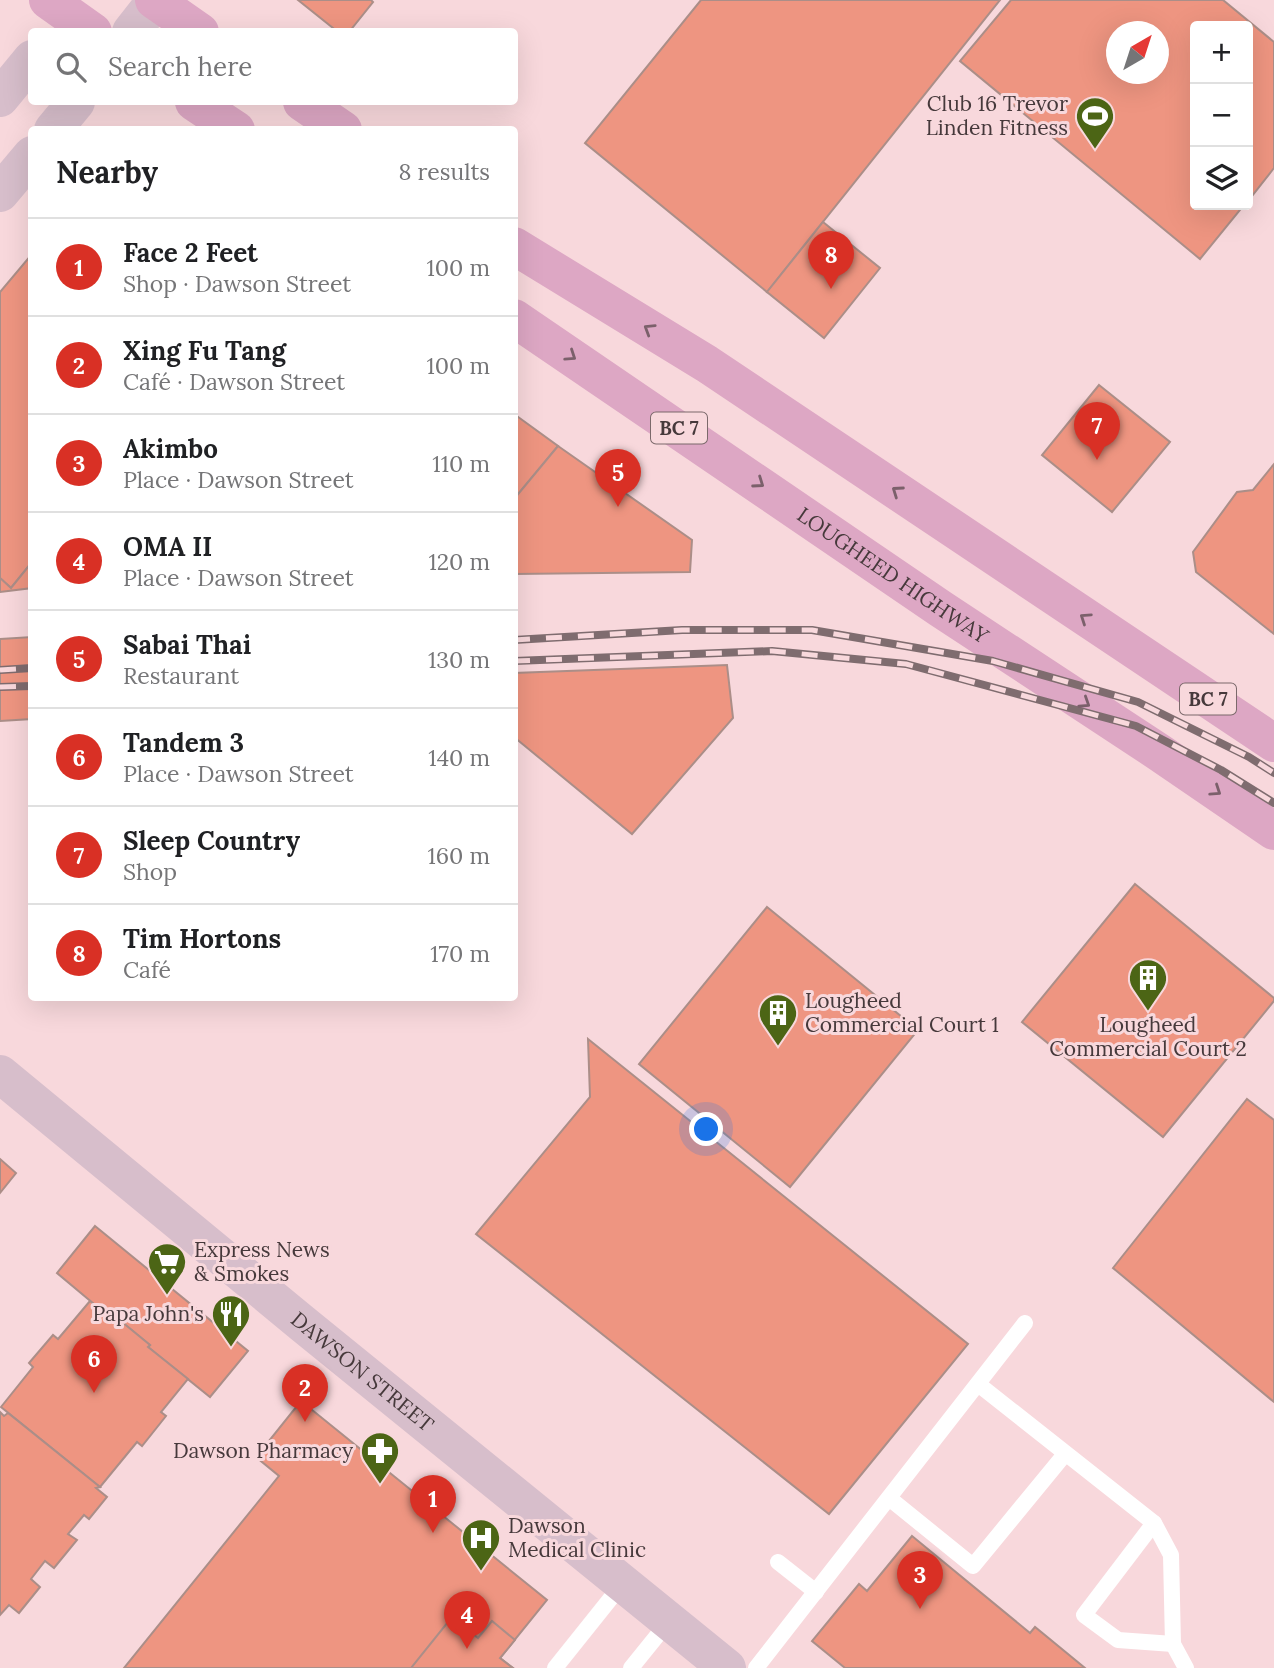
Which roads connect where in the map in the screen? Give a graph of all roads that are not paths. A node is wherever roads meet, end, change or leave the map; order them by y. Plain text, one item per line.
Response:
1 (155, 0) edge
2 (134, 28) edge
3 (194, 28) edge
4 (28, 64) edge
5 (0, 98) edge
6 (74, 105) edge
7 (198, 105) edge
8 (306, 105) edge
9 (56, 126) edge
10 (230, 126) edge
11 (337, 126) edge
12 (28, 160) edge
13 (0, 193) edge
14 (518, 248) edge
15 (518, 320) edge
16 (1271, 733) edge
17 (1274, 831) edge
18 (0, 1073) edge
19 (1025, 1323) dead end
20 (978, 1384) junction
21 (1065, 1454) junction
22 (889, 1498) junction
23 (1154, 1523) junction
24 (778, 1562) dead end
25 (623, 1583) junction
26 (816, 1592) junction
27 (669, 1620) junction
28 (1173, 1644) junction
29 (555, 1668) edge
30 (631, 1668) edge
31 (727, 1668) edge
32 (756, 1668) edge
33 (1186, 1668) edge

1 - 2 street
1 - 3 main road
4 - 5 street
6 - 9 street
7 - 10 main road
8 - 11 main road
12 - 13 street
16 -> 14 main road, BC 7
15 -> 17 main road, LOUGHEED HIGHWAY / BC 7
18 - 25 street, DAWSON STREET
19 - 20 lane
20 - 21 lane
20 - 22 lane
21 - 22 lane
21 - 23 lane
22 - 26 lane
23 - 28 lane
23 - 28 lane
24 - 26 lane
25 - 27 street, DAWSON STREET
25 - 29 lane
26 - 32 lane
27 - 30 lane
27 - 31 street, DAWSON STREET
28 - 33 lane

